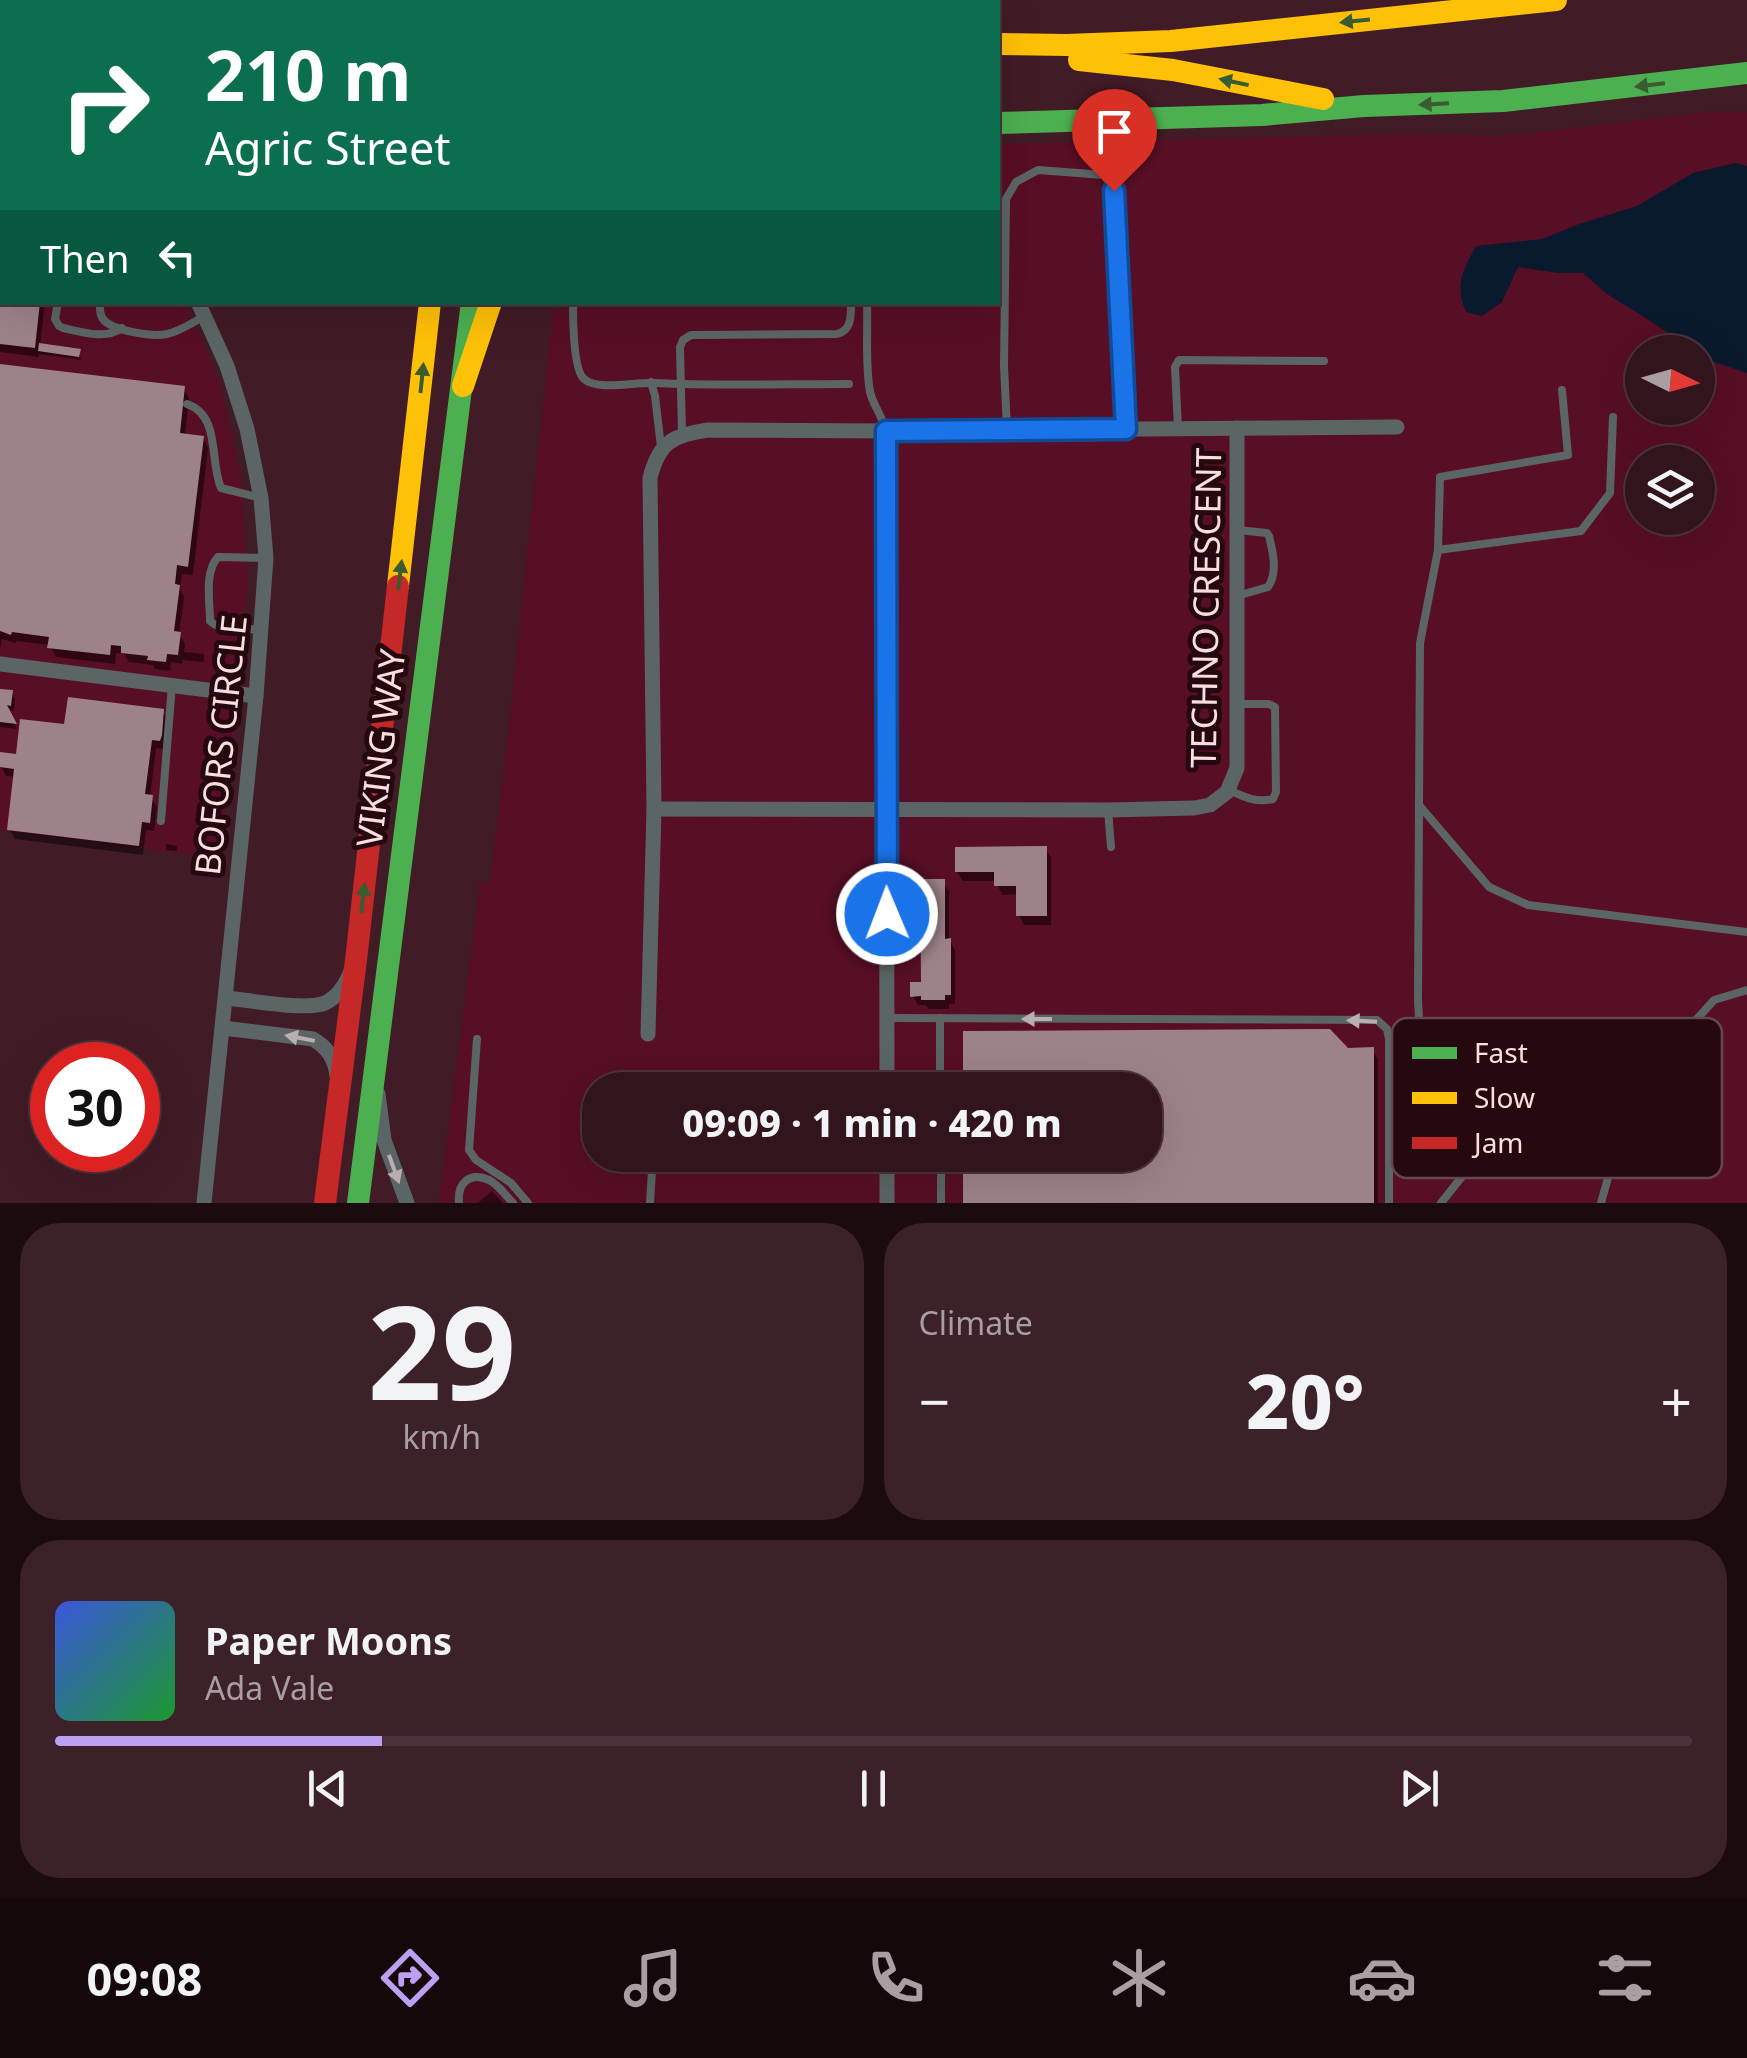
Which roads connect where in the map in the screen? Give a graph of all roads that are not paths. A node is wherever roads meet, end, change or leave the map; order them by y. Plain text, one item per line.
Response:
1 (1556, 0) edge
2 (1000, 44) edge
3 (1000, 52) edge
4 (1747, 73) edge
5 (1364, 106) junction
6 (1000, 123) edge
7 (58, 305) edge
8 (100, 305) edge
9 (430, 305) edge
10 (472, 305) edge
11 (491, 305) edge
12 (573, 305) edge
13 (851, 305) edge
14 (867, 305) edge
15 (202, 309) edge
16 (122, 328) junction
17 (1324, 360) dead end
18 (651, 382) junction
19 (849, 384) dead end
20 (681, 385) junction
21 (462, 386) junction
22 (1562, 390) dead end
23 (187, 404) dead end
24 (1614, 417) dead end
25 (1397, 427) dead end
26 (1178, 428) junction
27 (1237, 428) junction
28 (1126, 429) junction
29 (1008, 430) junction
30 (886, 431) junction
31 (672, 441) junction
32 (261, 498) junction
33 (1237, 530) junction
34 (1438, 550) junction
35 (266, 558) junction
36 (1237, 596) junction
37 (262, 629) junction
38 (0, 664) edge
39 (172, 686) junction
40 (256, 696) junction
41 (1237, 704) junction
42 (1229, 790) junction
43 (1419, 805) junction
44 (654, 809) junction
45 (886, 809) junction
46 (1108, 810) junction
47 (161, 822) dead end
48 (1111, 847) dead end
49 (1747, 932) edge
50 (356, 960) junction
51 (1747, 990) edge
52 (226, 998) junction
53 (888, 1018) junction
54 (940, 1018) junction
55 (1419, 1018) edge
56 (1698, 1018) edge
57 (223, 1028) junction
58 (648, 1034) dead end
59 (477, 1040) dead end
60 (374, 1066) junction
61 (887, 1072) edge
62 (940, 1072) edge
63 (340, 1094) junction
64 (652, 1172) edge
65 (887, 1172) edge
66 (941, 1172) edge
67 (1461, 1178) edge
68 (1608, 1178) edge
69 (204, 1203) edge
70 (325, 1203) edge
71 (358, 1203) edge
72 (407, 1203) edge
73 (458, 1203) edge
74 (512, 1203) edge
75 (528, 1203) edge
76 (650, 1203) edge
77 (886, 1203) edge
78 (941, 1203) edge
79 (1389, 1203) edge
80 (1441, 1203) edge
81 (1601, 1203) edge

1 -> 2 main road
5 -> 3 main road
4 -> 5 main road
5 - 6 main road
7 - 16 lane
8 - 16 lane
50 -> 9 main road, VIKING WAY
10 - 21 main road, VIKING WAY
11 - 21 main road
12 - 18 lane
13 - 20 lane
14 - 30 lane
15 - 16 lane
15 - 32 street, BOFORS CIRCLE
17 - 26 lane
18 - 20 lane
18 - 31 lane
19 - 20 lane
20 - 31 lane
21 - 60 main road, VIKING WAY
22 - 34 lane
23 - 32 lane
24 - 34 lane
25 - 27 street
26 - 27 street
26 - 28 street
27 - 33 street, TECHNO CRESCENT
28 - 29 street
28 - 29 lane
29 - 30 street
30 - 31 street
30 - 45 street
31 - 44 street
32 - 35 street, BOFORS CIRCLE
33 - 36 street, TECHNO CRESCENT
33 - 36 lane
34 - 43 lane
35 - 37 street, BOFORS CIRCLE
35 - 37 lane
36 - 41 street, TECHNO CRESCENT
37 - 40 street, BOFORS CIRCLE
38 - 39 street
39 - 40 street
39 - 47 lane
40 - 52 street, BOFORS CIRCLE
41 - 42 street, TECHNO CRESCENT
41 - 42 lane
42 - 46 street, TECHNO CRESCENT
43 - 49 lane
43 - 55 lane
44 - 45 street, TECHNO CRESCENT
44 - 58 street
45 - 46 street, TECHNO CRESCENT
45 - 53 street
46 - 48 lane
50 - 52 street
50 - 63 main road, VIKING WAY
51 - 56 lane
52 - 57 street, BOFORS CIRCLE
53 - 54 lane
53 - 61 street
54 - 62 lane
79 -> 54 lane
63 -> 57 street
57 - 69 street, BOFORS CIRCLE
59 - 75 lane
60 - 71 main road, VIKING WAY
60 -> 72 street
63 - 70 main road, VIKING WAY
64 - 76 lane
65 - 77 street
66 - 78 lane
67 - 80 lane
68 - 81 lane
73 - 74 lane

